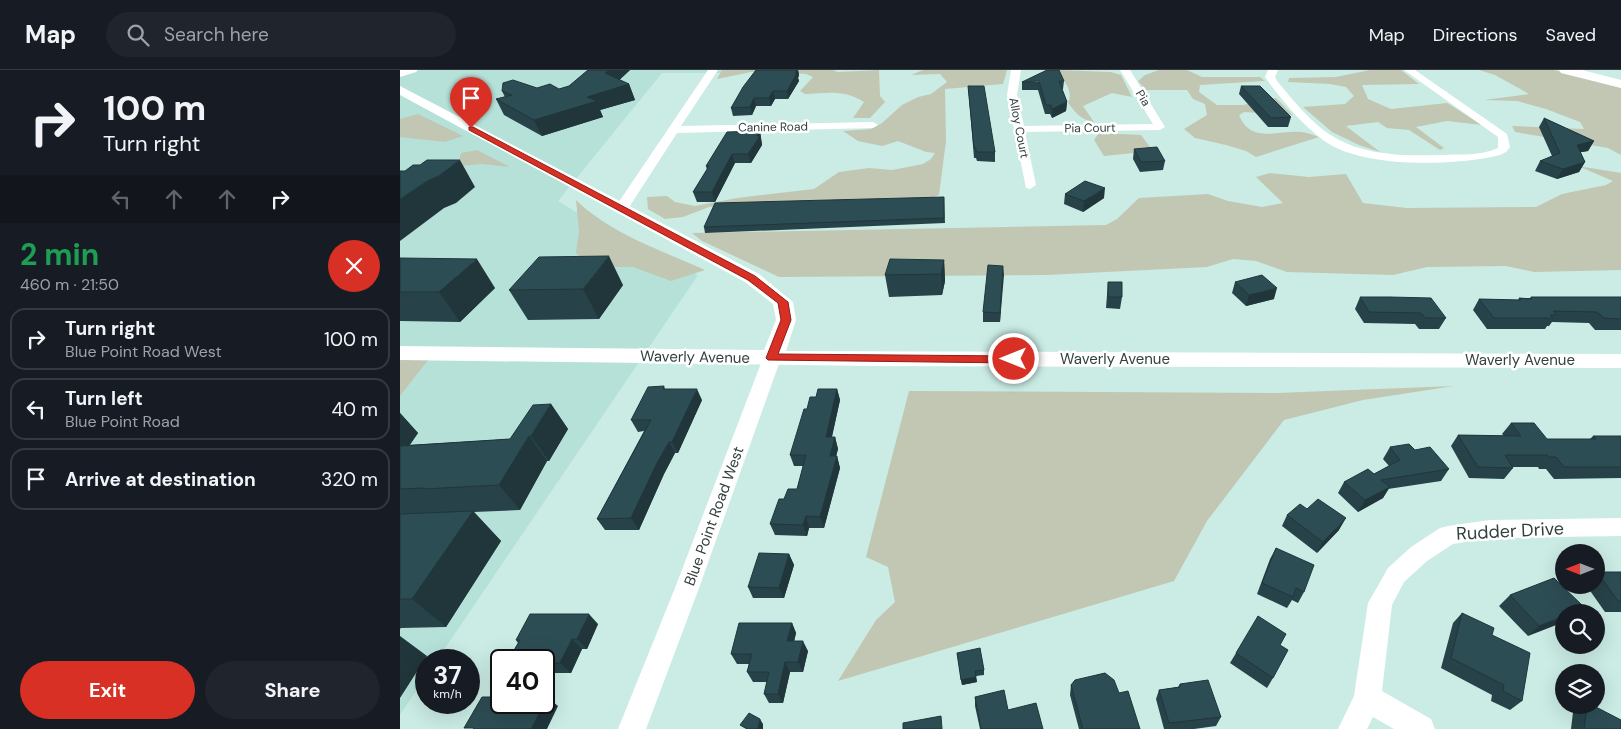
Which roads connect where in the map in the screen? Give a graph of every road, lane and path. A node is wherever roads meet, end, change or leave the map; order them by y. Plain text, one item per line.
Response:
1 (412, 70) edge
2 (713, 70) edge
3 (1016, 70) edge
4 (1125, 70) edge
5 (1273, 70) edge
6 (1409, 70) edge
7 (1566, 70) edge
8 (1580, 70) edge
9 (1598, 70) edge
10 (1617, 70) edge
11 (1621, 71) edge
12 (400, 73) edge
13 (1621, 76) edge
14 (1621, 83) edge
15 (400, 90) edge
16 (873, 125) dead end
17 (1160, 127) joint
18 (1019, 129) junction
19 (672, 130) junction
20 (1030, 185) dead end
21 (621, 209) junction
22 (400, 353) edge
23 (772, 358) junction
24 (1621, 361) edge
25 (1621, 527) edge
26 (1367, 698) junction
27 (632, 729) edge
28 (1352, 729) edge
29 (1421, 729) edge

1 - 12 street
2 - 19 street
3 - 18 street, Alloy Court
4 - 17 street, Pia
5 - 6 street
7 - 14 main road
8 - 14 main road
9 - 13 main road
10 - 11 main road
15 - 21 street
16 - 19 street, Canine Road
17 - 18 street, Pia Court
18 - 20 street, Alloy Court
19 - 21 street
21 - 23 street, Blue Point Road West
22 - 23 street, Waverly Avenue
23 - 24 street, Waverly Avenue
23 - 27 street, Blue Point Road West
25 - 26 street, Rudder Drive
26 - 28 street, Rudder Drive
26 - 29 street

